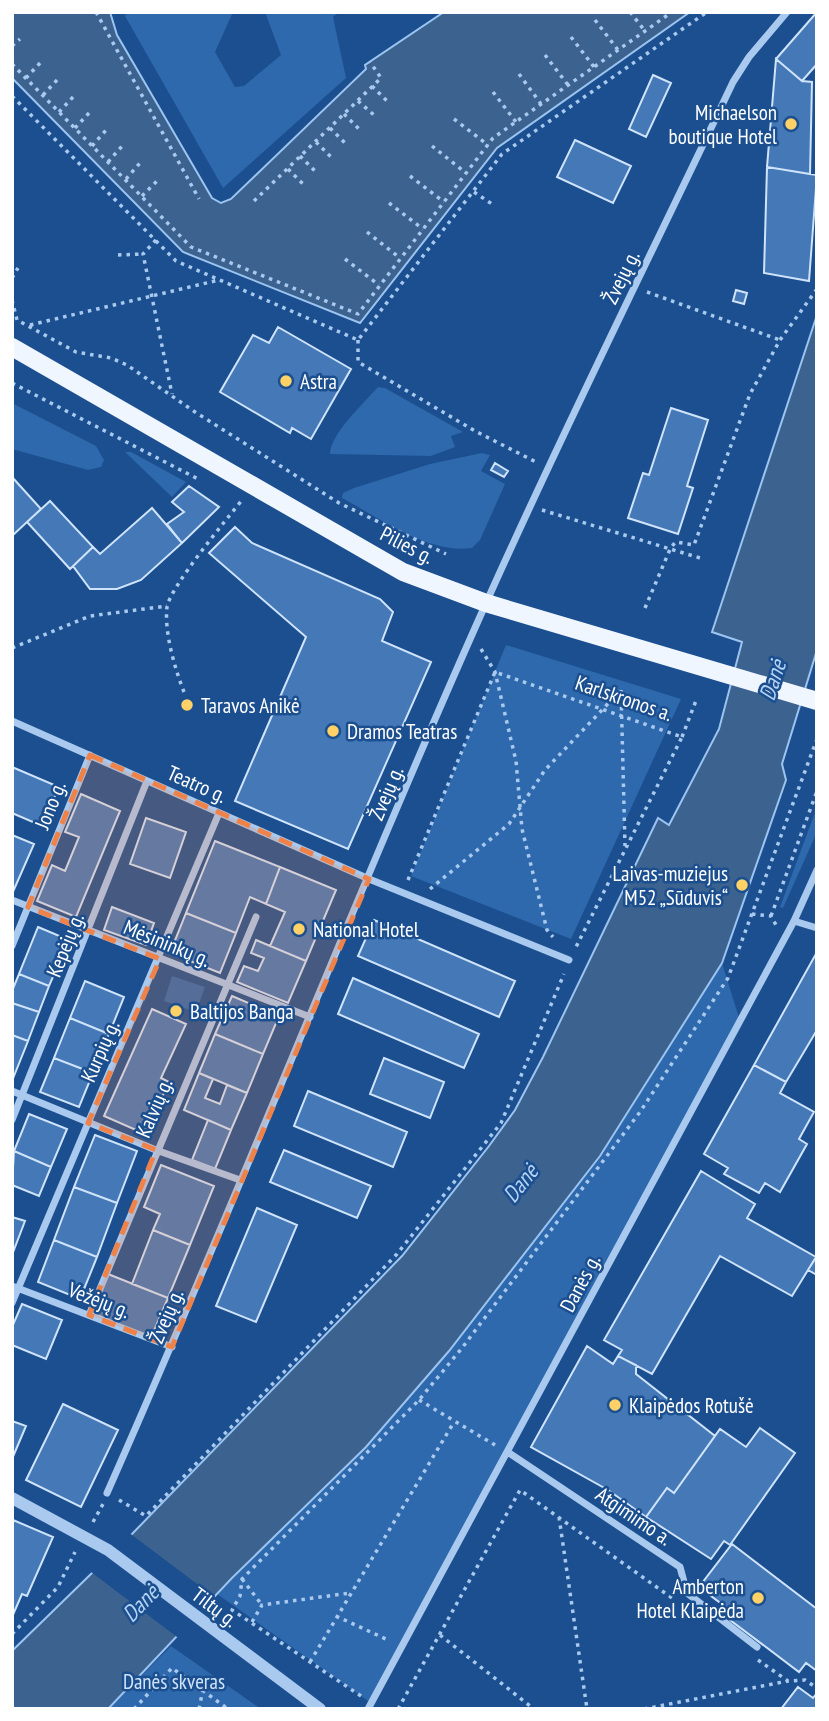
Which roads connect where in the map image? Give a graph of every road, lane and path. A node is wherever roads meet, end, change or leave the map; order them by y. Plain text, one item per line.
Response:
1 (96, 12) edge
2 (630, 12) edge
3 (671, 12) edge
4 (707, 12) edge
5 (787, 12) edge
6 (595, 20) dead end
7 (645, 32) junction
8 (571, 37) dead end
9 (20, 39) dead end
10 (12, 46) edge
11 (618, 50) junction
12 (545, 55) dead end
13 (41, 62) dead end
14 (370, 62) dead end
15 (12, 64) edge
16 (594, 67) junction
17 (519, 75) dead end
18 (26, 78) junction
19 (58, 79) dead end
20 (568, 85) junction
21 (372, 86) junction
22 (494, 92) dead end
23 (43, 95) junction
24 (12, 96) edge
25 (74, 96) dead end
26 (358, 101) junction
27 (387, 101) dead end
28 (541, 104) junction
29 (90, 111) dead end
30 (59, 112) junction
31 (344, 114) junction
32 (374, 116) dead end
33 (454, 119) dead end
34 (516, 122) junction
35 (75, 128) junction
36 (330, 128) junction
37 (107, 129) dead end
38 (359, 129) dead end
39 (316, 142) junction
40 (345, 144) dead end
41 (123, 145) dead end
42 (488, 145) junction
43 (92, 146) junction
44 (432, 146) dead end
45 (300, 156) junction
46 (331, 157) dead end
47 (108, 162) junction
48 (140, 163) dead end
49 (288, 169) junction
50 (316, 172) dead end
51 (466, 173) junction
52 (410, 176) dead end
53 (126, 180) junction
54 (158, 180) dead end
55 (304, 185) dead end
56 (473, 191) junction
57 (142, 196) junction
58 (199, 199) dead end
59 (254, 201) dead end
60 (444, 202) junction
61 (389, 203) dead end
62 (492, 204) dead end
63 (423, 229) junction
64 (367, 232) dead end
65 (156, 240) junction
66 (143, 254) junction
67 (118, 255) dead end
68 (400, 258) junction
69 (345, 259) dead end
70 (18, 268) dead end
71 (12, 278) edge
72 (219, 279) junction
73 (379, 285) junction
74 (636, 287) junction
75 (817, 289) edge
76 (151, 296) junction
77 (12, 300) edge
78 (12, 316) edge
79 (17, 320) junction
80 (28, 326) junction
81 (358, 340) junction
82 (780, 340) junction
83 (12, 346) edge
84 (12, 383) edge
85 (172, 394) junction
86 (548, 468) junction
87 (205, 483) dead end
88 (254, 484) junction
89 (229, 495) dead end
90 (241, 502) junction
91 (530, 507) junction
92 (253, 508) dead end
93 (671, 547) junction
94 (446, 554) dead end
95 (700, 558) dead end
96 (486, 603) junction
97 (167, 606) junction
98 (645, 608) dead end
99 (472, 634) junction
100 (12, 648) edge
101 (495, 672) junction
102 (184, 692) dead end
103 (697, 698) dead end
104 (817, 701) edge
105 (603, 709) junction
106 (622, 715) junction
107 (12, 721) edge
108 (682, 737) junction
109 (817, 739) edge
110 (89, 755) junction
111 (147, 781) junction
112 (817, 791) edge
113 (521, 802) junction
114 (219, 813) junction
115 (625, 848) junction
116 (817, 870) edge
117 (369, 879) junction
118 (403, 893) junction
119 (12, 900) edge
120 (418, 900) junction
121 (28, 907) junction
122 (752, 914) junction
123 (256, 917) dead end
124 (794, 920) junction
125 (817, 928) edge
126 (90, 930) junction
127 (12, 946) edge
128 (160, 959) junction
129 (569, 960) junction
130 (225, 985) junction
131 (310, 1017) junction
132 (12, 1091) edge
133 (23, 1096) junction
134 (12, 1120) edge
135 (88, 1123) junction
136 (156, 1150) junction
137 (240, 1180) junction
138 (15, 1287) edge
139 (12, 1303) edge
140 (89, 1315) junction
141 (172, 1347) junction
142 (419, 1399) junction
143 (454, 1422) junction
144 (509, 1453) junction
145 (107, 1493) joint
146 (12, 1498) edge
147 (559, 1517) junction
148 (76, 1550) dead end
149 (242, 1579) junction
150 (351, 1593) junction
151 (262, 1605) junction
152 (683, 1606) dead end
153 (336, 1616) junction
154 (252, 1622) junction
155 (12, 1634) edge
156 (440, 1634) junction
157 (401, 1646) junction
158 (757, 1647) dead end
159 (751, 1654) dead end
160 (310, 1662) junction
161 (788, 1681) junction
162 (817, 1688) edge
163 (203, 1689) junction
164 (370, 1706) edge
165 (134, 1709) edge
166 (199, 1709) edge
167 (228, 1709) edge
168 (320, 1709) edge
169 (398, 1709) edge
170 (534, 1709) edge
171 (587, 1709) edge
172 (644, 1709) edge

1 - 58 path
2 - 7 path
3 - 7 path
4 - 56 path
5 - 74 street, Žvejų g.
6 - 11 path
7 - 11 path
8 - 16 path
9 - 10 path
11 - 16 path
12 - 20 path
13 - 18 path
14 - 21 path
15 - 18 path
16 - 20 path
17 - 28 path
18 - 23 path
19 - 23 path
20 - 28 path
21 - 26 path
21 - 27 path
22 - 34 path
23 - 30 path
24 - 65 path
25 - 30 path
26 - 31 path
26 - 32 path
28 - 34 path
29 - 35 path
30 - 35 path
31 - 36 path
31 - 38 path
33 - 42 path
34 - 42 path
35 - 43 path
36 - 39 path
36 - 40 path
37 - 43 path
39 - 45 path
39 - 46 path
41 - 47 path
42 - 51 path
43 - 47 path
44 - 51 path
45 - 49 path
45 - 50 path
47 - 53 path
48 - 53 path
49 - 55 path
49 - 59 path
51 - 60 path
52 - 60 path
53 - 57 path
54 - 57 path
56 - 62 path
56 - 81 path
57 - 73 path
60 - 63 path
61 - 63 path
63 - 68 path
64 - 68 path
65 - 66 path
65 - 72 path
66 - 67 path
66 - 76 path
68 - 73 path
69 - 73 path
70 - 71 path
72 - 76 path
72 - 81 path
74 - 82 path
74 - 86 street, Žvejų g.
75 - 82 path
76 - 80 path
76 - 85 path
77 - 79 path
78 - 79 path
79 - 80 path
80 - 85 path
81 - 86 path
82 - 93 path
83 - 88 main road, Pilies g.
84 - 87 path
85 - 94 path
86 - 91 street, Žvejų g.
88 - 90 path
88 - 96 main road, Pilies g.
89 - 90 path
90 - 92 path
90 - 97 path
91 - 93 path
91 - 96 street, Žvejų g.
93 - 95 path
93 - 98 path
96 - 99 street, Žvejų g.
96 - 104 main road, Pilies g.
97 - 100 path
97 - 102 path
99 - 101 path
99 - 117 street, Žvejų g.
101 - 105 path, Karlskronos a.
101 - 113 path
101 - 118 path
103 - 108 path
105 - 106 path, Karlskronos a.
105 - 106 path
105 - 113 path
106 - 108 path, Karlskronos a.
106 - 115 path
107 - 110 street, Teatro g.
108 - 115 path, Karlskronos a.
109 - 122 path
110 - 111 street, Teatro g.
110 - 121 street, Jono g.
111 - 114 street, Teatro g.
111 - 126 street, Kepėjų g.
112 - 122 path
113 - 120 path
113 - 129 path
114 - 117 street, Teatro g.
114 - 128 street, Kurpių g.
115 - 129 path, Karlskronos a.
116 - 124 street, Danės g.
117 - 118 street
117 - 131 street, Žvejų g.
118 - 120 street
119 - 121 street, Mėsininkų g.
120 - 129 street
121 - 126 street, Mėsininkų g.
121 - 127 street, Jono g.
122 - 142 path
123 - 130 street, Kalvių g.
124 - 125 street
124 - 144 street, Danės g.
126 - 128 street, Mėsininkų g.
126 - 133 street, Kepėjų g.
128 - 130 street, Mėsininkų g.
128 - 135 street, Kurpių g.
129 - 145 path, Karlskronos a.
130 - 131 street, Mėsininkų g.
130 - 136 street, Kalvių g.
131 - 137 street, Žvejų g.
132 - 133 street
133 - 134 street, Kepėjų g.
133 - 135 street
135 - 136 street
135 - 138 street, Kurpių g.
136 - 137 street
136 - 140 street, Kalvių g.
137 - 141 street, Žvejų g.
138 - 139 street, Kurpių g.
138 - 140 street, Vežėjų g.
140 - 141 street, Vežėjų g.
141 - 145 street, Žvejų g.
142 - 143 path
142 - 149 path
143 - 144 path
143 - 150 path
144 - 157 street, Danės g.
144 - 158 street, Atgimimo a.
146 - 168 street, Tiltų g.
147 - 152 path
147 - 156 path
147 - 171 path
148 - 155 path
149 - 151 path
149 - 154 path
150 - 151 path
150 - 153 path
151 - 154 path
153 - 157 path
153 - 160 path
154 - 160 path
156 - 169 path
156 - 170 path
157 - 164 street, Danės g.
159 - 161 path
160 - 164 path
161 - 162 path
161 - 172 path
163 - 165 path
163 - 166 path
163 - 167 path

